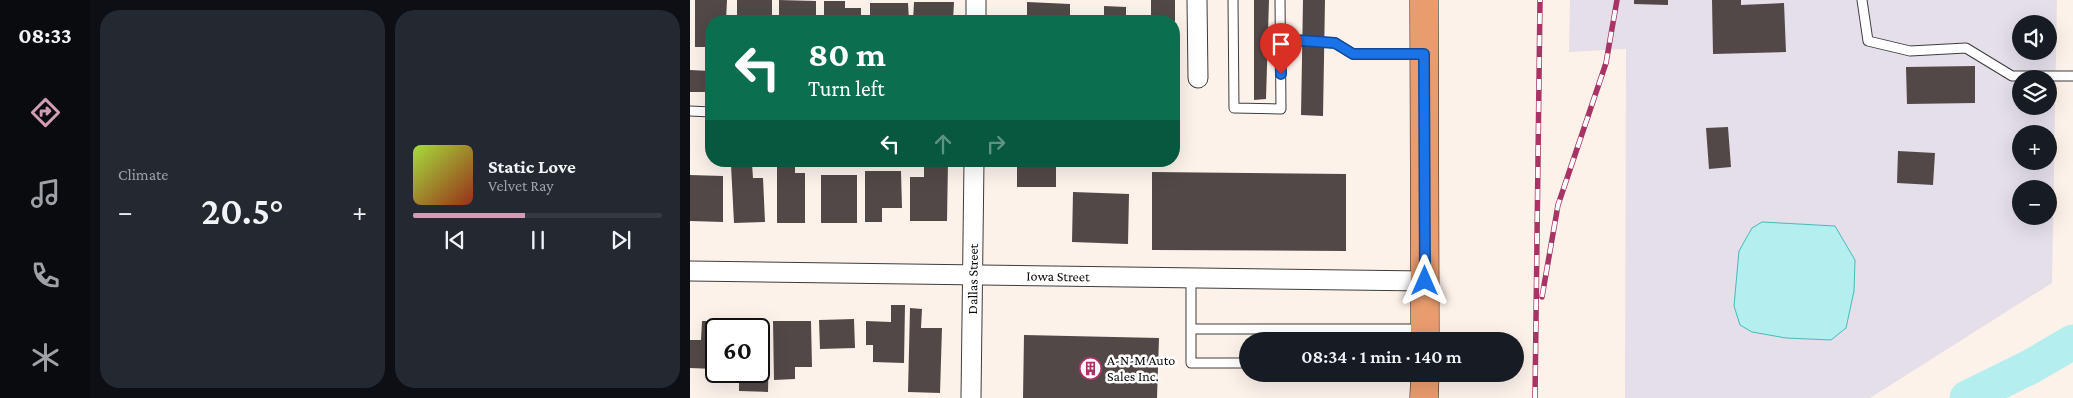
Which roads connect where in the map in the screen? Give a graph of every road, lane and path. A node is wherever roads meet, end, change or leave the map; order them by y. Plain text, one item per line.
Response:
1 (976, 0) edge
2 (1197, 0) edge
3 (1233, 0) edge
4 (1280, 0) edge
5 (1424, 0) edge
6 (1862, 0) edge
7 (976, 15) edge
8 (1280, 39) junction
9 (1424, 54) junction
10 (2073, 76) edge
11 (1198, 78) dead end
12 (690, 112) edge
13 (705, 112) edge
14 (974, 167) edge
15 (690, 271) edge
16 (972, 275) junction
17 (1191, 278) junction
18 (1425, 281) junction
19 (1191, 328) junction
20 (1325, 332) edge
21 (1425, 332) edge
22 (1239, 363) edge
23 (1425, 382) edge
24 (971, 398) edge
25 (1424, 398) edge

1 - 7 street
2 - 11 street
3 - 8 lane
4 - 8 lane
5 - 9 main road
6 - 10 lane
8 - 9 lane
9 - 18 main road
12 - 13 lane
14 - 16 street, Dallas Street
15 - 16 street, Iowa Street
16 - 17 street, Iowa Street
16 - 24 street, Dallas Street
17 - 18 street, Iowa Street
17 - 19 lane
18 - 21 main road
19 - 20 lane
19 - 22 lane
23 - 25 main road

